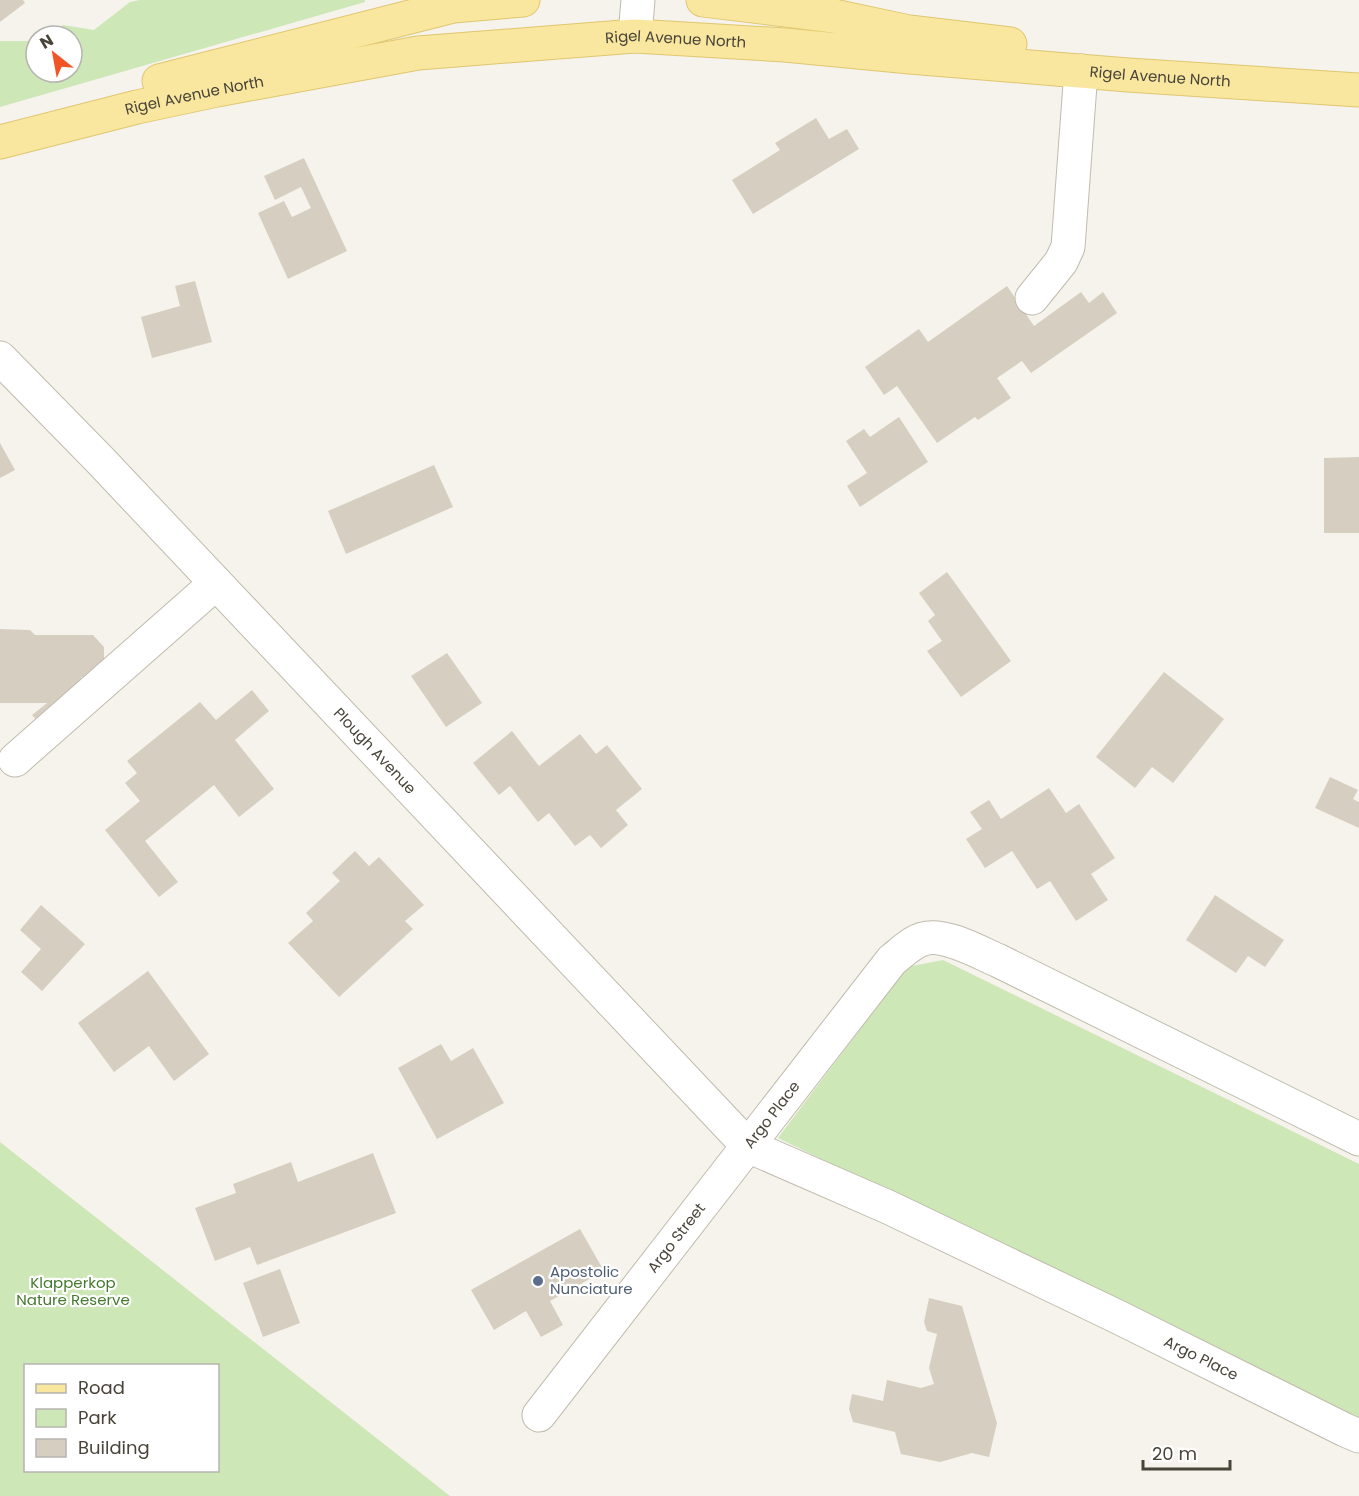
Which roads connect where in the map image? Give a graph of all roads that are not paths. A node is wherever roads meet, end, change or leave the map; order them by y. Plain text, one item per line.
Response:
1 (523, 0) edge
2 (638, 0) edge
3 (703, 0) edge
4 (451, 3) edge
5 (635, 36) junction
6 (524, 46) junction
7 (418, 53) junction
8 (1081, 71) junction
9 (1359, 72) edge
10 (1359, 90) edge
11 (0, 119) edge
12 (0, 142) edge
13 (1032, 298) dead end
14 (0, 358) edge
15 (216, 584) junction
16 (15, 760) dead end
17 (1359, 1139) edge
18 (748, 1146) junction
19 (539, 1415) dead end
20 (1359, 1436) edge

1 - 4 main road, Rigel Avenue North
2 - 5 street
3 - 9 main road, Rigel Avenue North
4 - 6 main road
4 - 7 main road
4 - 11 main road, Rigel Avenue North
5 - 6 main road, Rigel Avenue North
5 - 8 main road, Rigel Avenue North
6 - 7 main road, Rigel Avenue North
7 - 12 main road, Rigel Avenue North
8 - 10 main road, Rigel Avenue North
8 - 13 street
14 - 15 street, Plough Avenue
15 - 16 street
15 - 18 street, Plough Avenue
17 - 18 street, Argo Place
18 - 19 street, Argo Street
18 - 20 street, Argo Place

